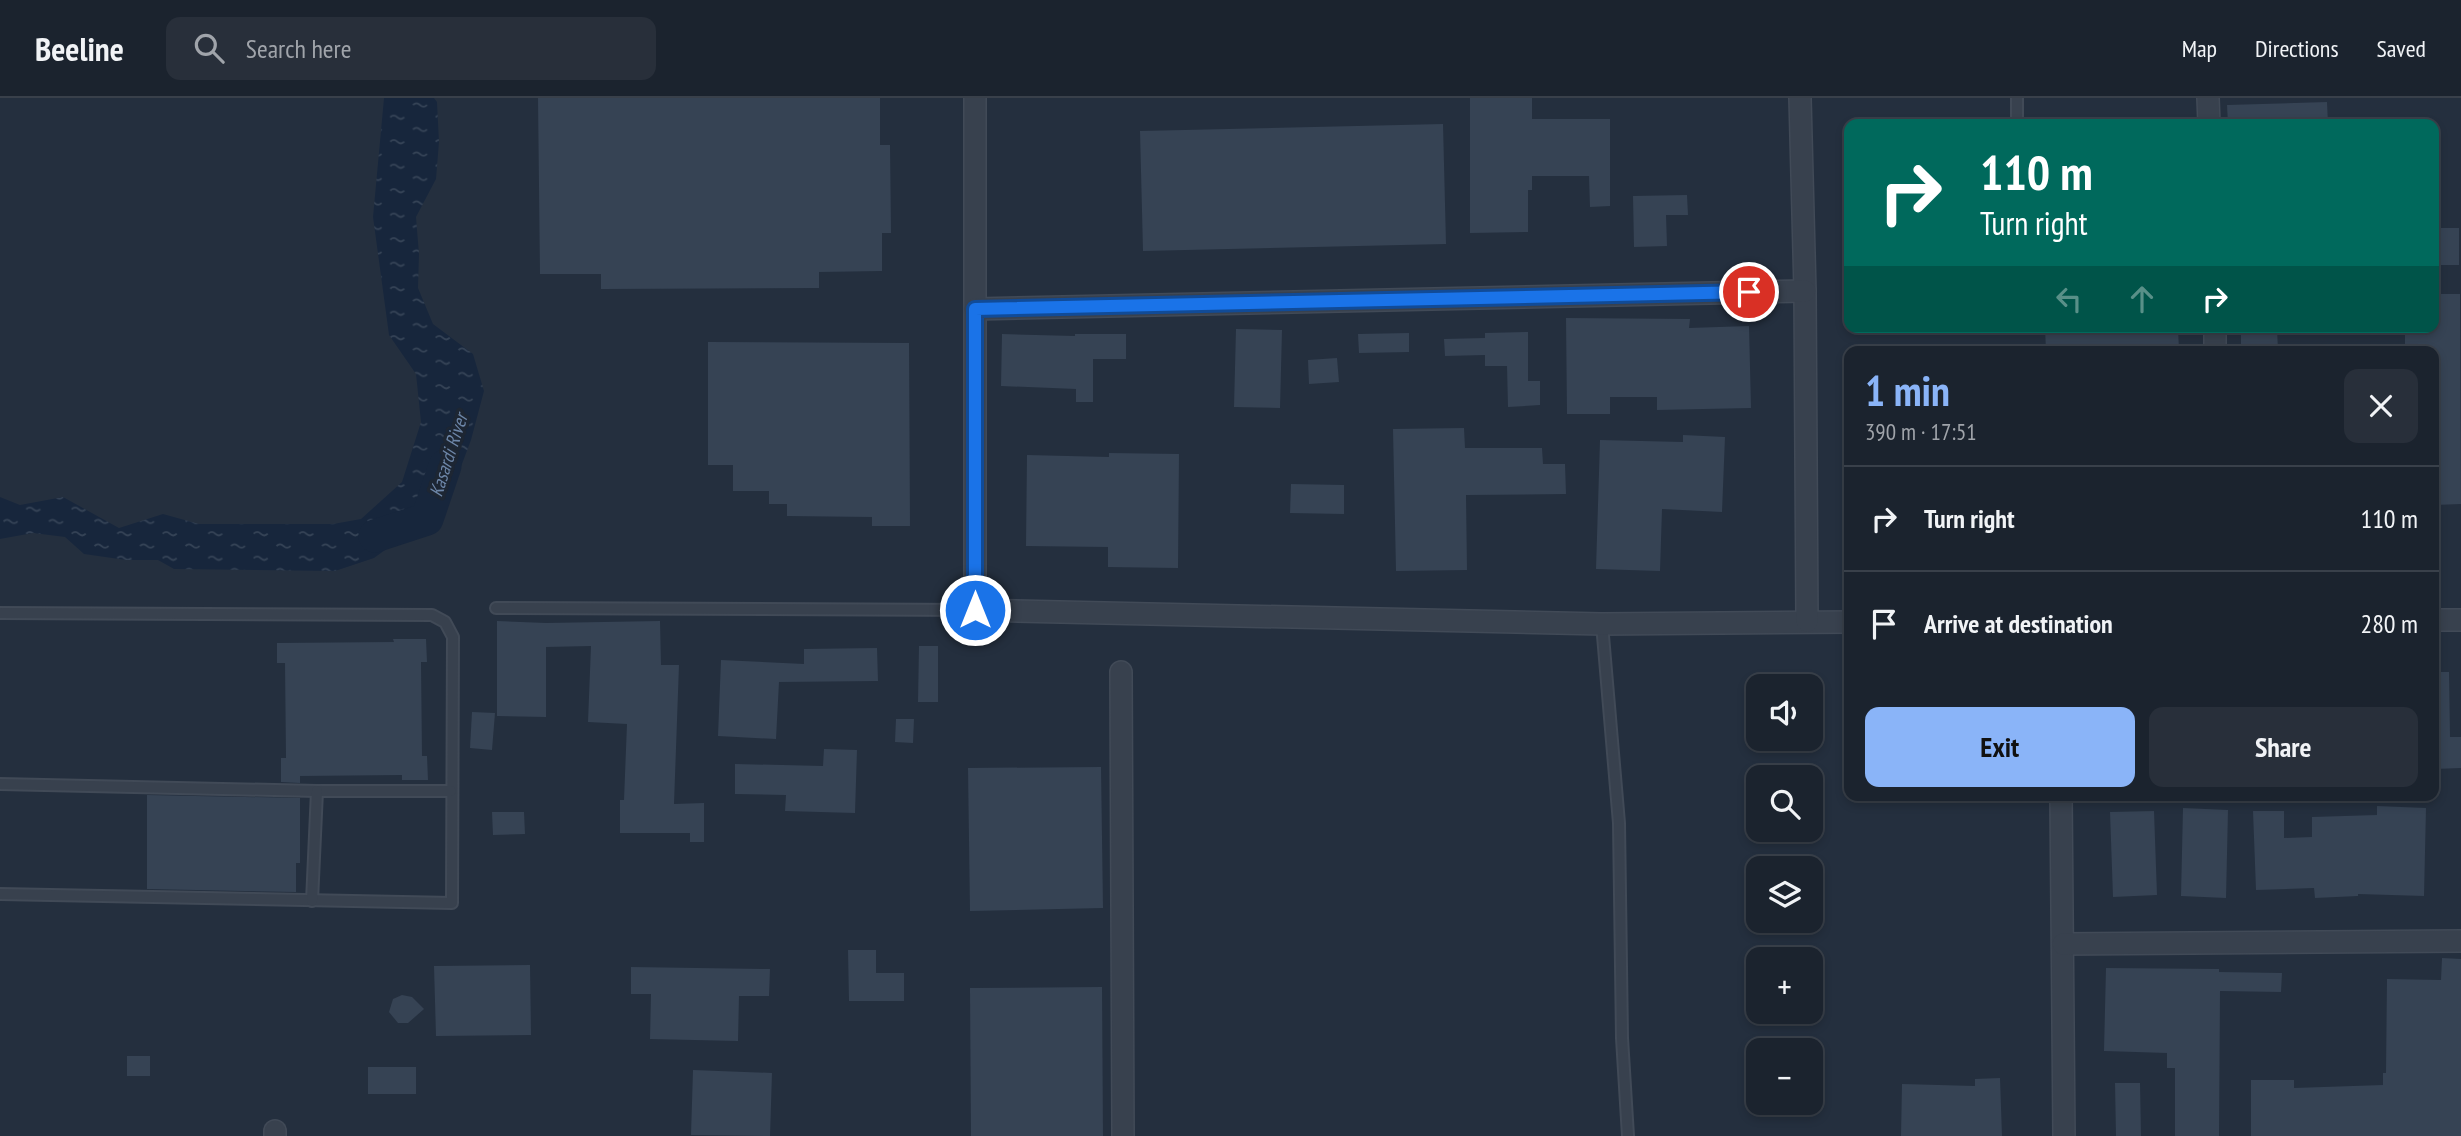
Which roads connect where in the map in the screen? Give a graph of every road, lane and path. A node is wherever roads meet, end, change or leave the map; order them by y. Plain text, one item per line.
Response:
1 (975, 98) edge
2 (1800, 98) edge
3 (2017, 98) edge
4 (2208, 98) edge
5 (2017, 119) edge
6 (2208, 119) edge
7 (1805, 291) junction
8 (975, 309) junction
9 (496, 608) dead end
10 (975, 610) junction
11 (0, 613) edge
12 (2439, 620) edge
13 (2461, 620) edge
14 (1807, 621) junction
15 (1844, 622) edge
16 (1602, 624) junction
17 (1121, 672) dead end
18 (0, 784) edge
19 (317, 791) junction
20 (451, 792) junction
21 (2061, 801) edge
22 (0, 894) edge
23 (312, 901) junction
24 (2461, 942) edge
25 (2063, 944) junction
26 (1123, 1136) edge
27 (1628, 1136) edge
28 (2064, 1136) edge

1 - 8 street
2 - 7 street
3 - 5 lane
4 - 6 street
7 - 8 street
7 - 14 street
8 - 10 street
9 - 10 lane
10 - 16 street
11 - 20 lane
12 - 13 street
14 - 15 street
14 - 16 street
16 - 27 lane
17 - 26 street
18 - 19 lane
19 - 20 lane
19 - 23 lane
20 - 23 lane
21 - 25 street
22 - 23 lane
24 - 25 street
25 - 28 street

